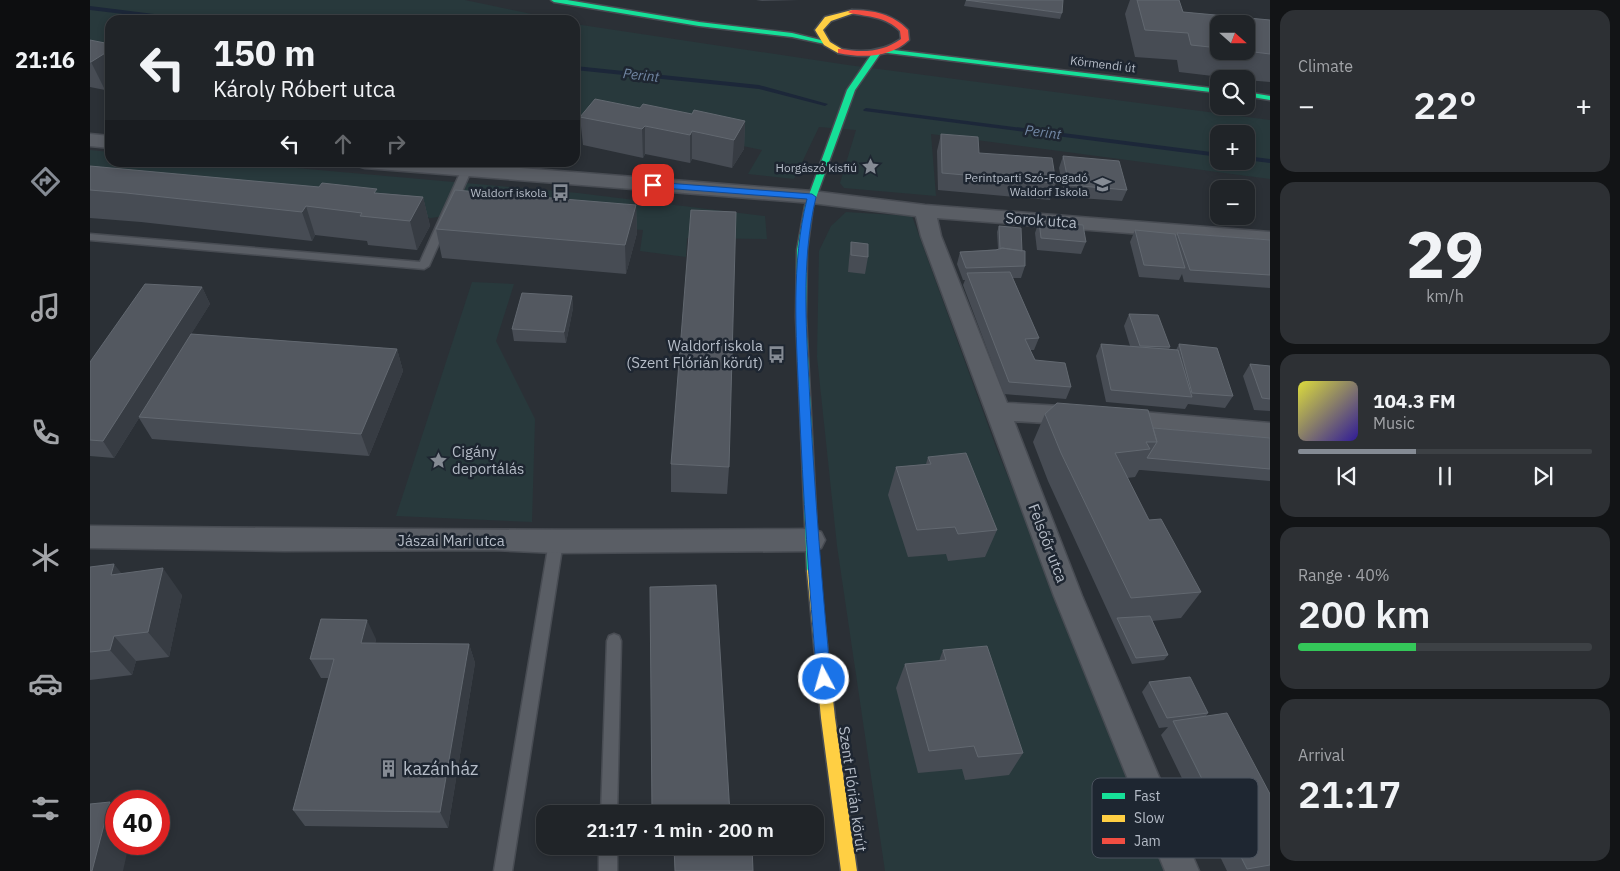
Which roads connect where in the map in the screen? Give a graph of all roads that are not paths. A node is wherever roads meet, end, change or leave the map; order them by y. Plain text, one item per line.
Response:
1 (554, 0) edge
2 (863, 0) edge
3 (890, 7) dead end
4 (834, 16) junction
5 (657, 17) junction
6 (890, 19) junction
7 (813, 20) dead end
8 (790, 23) dead end
9 (901, 26) junction
10 (920, 37) dead end
11 (825, 42) junction
12 (935, 44) dead end
13 (839, 50) junction
14 (888, 51) junction
15 (876, 54) junction
16 (985, 62) junction
17 (852, 73) junction
18 (1210, 90) edge
19 (1255, 96) edge
20 (1270, 98) edge
21 (90, 140) edge
22 (105, 142) edge
23 (421, 167) edge
24 (466, 171) junction
25 (812, 197) junction
26 (926, 211) junction
27 (90, 237) edge
28 (1270, 238) edge
29 (997, 411) junction
30 (1270, 432) edge
31 (90, 537) edge
32 (811, 540) junction
33 (556, 542) junction
34 (614, 640) dead end
35 (1143, 778) edge
36 (609, 805) edge
37 (608, 855) edge
38 (1177, 858) edge
39 (503, 871) edge
40 (608, 871) edge
41 (849, 871) edge
42 (1182, 871) edge

1 - 5 street
2 - 4 street
3 - 6 street
4 - 6 street
4 - 7 street
4 - 11 street
5 - 8 street
5 - 11 street
6 - 9 street
9 - 10 street
9 - 14 street
11 - 13 street
12 - 16 street, Körmendi út
13 - 15 street
13 - 17 street
14 - 15 street
14 - 16 street, Körmendi út
15 - 17 street
16 - 18 street, Körmendi út
17 - 25 street, Szent Flórián körút
19 - 20 street
21 - 22 street
23 - 24 street, Sorok utca
24 - 25 street, Sorok utca
24 - 27 lane
25 - 26 street, Sorok utca
25 - 32 street, Szent Flórián körút
26 - 28 street, Sorok utca
26 - 29 street, Felsőőr utca
29 - 30 street
29 - 35 street, Felsőőr utca
31 - 33 street, Jászai Mari utca
32 - 33 street, Jászai Mari utca
32 - 41 street, Szent Flórián körút
33 - 39 lane
34 - 36 lane
37 - 40 lane
38 - 42 street, Felsőőr utca

